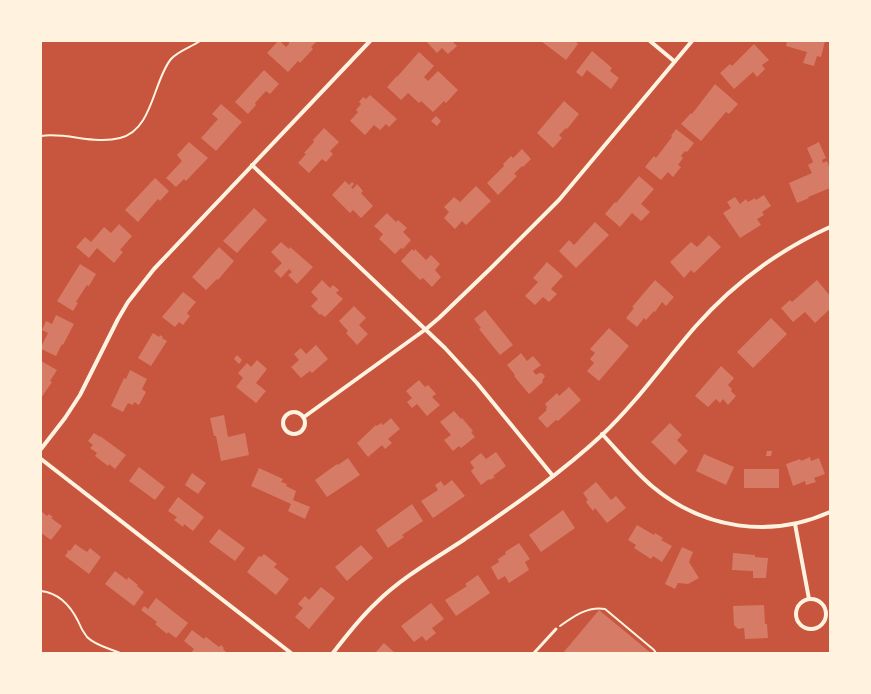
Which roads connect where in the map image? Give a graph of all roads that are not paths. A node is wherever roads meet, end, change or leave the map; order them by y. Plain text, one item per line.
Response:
1 (370, 41) edge
2 (650, 41) edge
3 (692, 41) edge
4 (674, 61) junction
5 (252, 165) junction
6 (830, 227) edge
7 (426, 329) junction
8 (304, 417) junction
9 (602, 434) junction
10 (41, 449) edge
11 (41, 459) edge
12 (553, 476) junction
13 (830, 512) edge
14 (796, 524) junction
15 (809, 599) junction
16 (556, 628) road end
17 (291, 653) edge
18 (333, 653) edge
19 (534, 653) edge

1 - 5 street
2 - 4 street
3 - 4 street
4 - 7 street
5 - 7 street
5 - 10 street
6 - 9 street
7 - 8 street
7 - 12 street
8 - 8 street
9 - 12 street
9 - 14 street
11 - 17 street
12 - 18 street
13 - 14 street
14 - 15 street
15 - 15 street
16 - 19 lane

